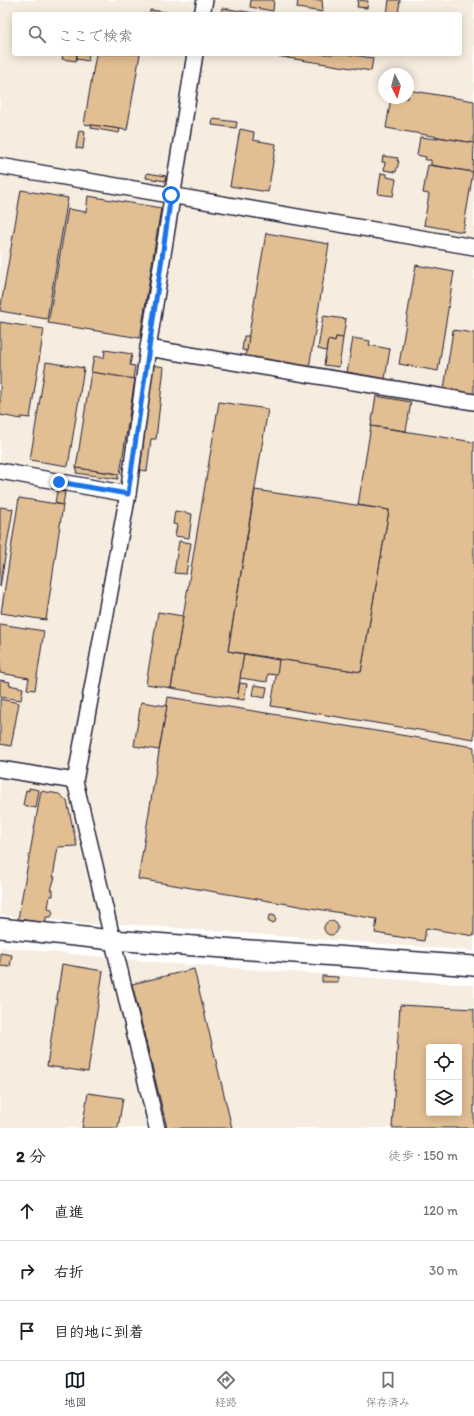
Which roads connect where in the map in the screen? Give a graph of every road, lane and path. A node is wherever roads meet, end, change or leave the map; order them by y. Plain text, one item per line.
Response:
1 (205, 0) edge
2 (202, 12) edge
3 (195, 56) edge
4 (0, 166) edge
5 (171, 195) junction
6 (474, 247) edge
7 (148, 348) junction
8 (474, 402) edge
9 (0, 471) edge
10 (128, 494) junction
11 (0, 769) edge
12 (75, 780) junction
13 (0, 928) edge
14 (112, 940) junction
15 (474, 966) edge
16 (157, 1128) edge

1 - 2 street
3 - 5 street
4 - 5 street
5 - 6 street
5 - 7 street
7 - 8 street
7 - 10 street
9 - 10 street
10 - 12 street
11 - 12 street
12 - 14 street
13 - 14 street
14 - 15 street
14 - 16 street

